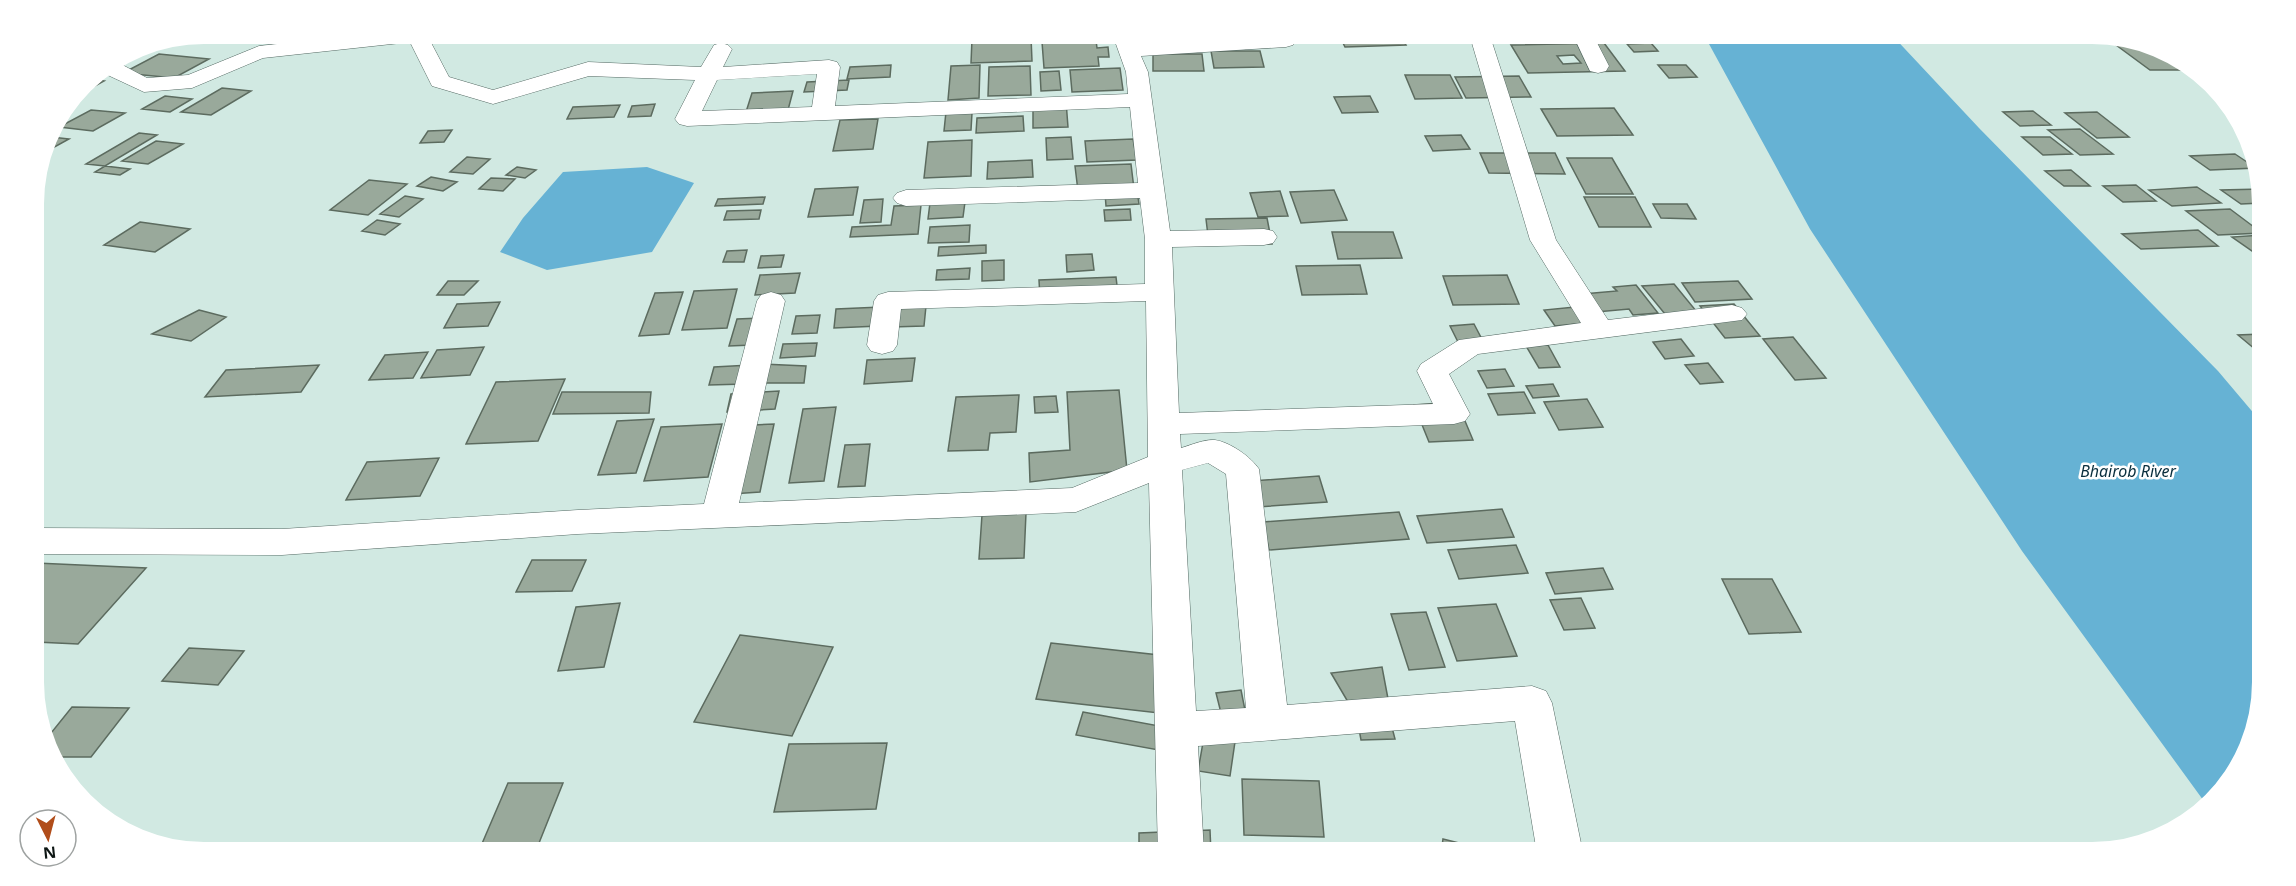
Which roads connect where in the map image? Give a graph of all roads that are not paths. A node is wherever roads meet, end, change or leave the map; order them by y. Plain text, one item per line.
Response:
1 (333, 44) edge
2 (422, 44) edge
3 (1126, 44) edge
4 (1482, 44) edge
5 (1587, 44) edge
6 (721, 49) dead end
7 (1598, 66) dead end
8 (114, 70) edge
9 (709, 74) junction
10 (1141, 100) junction
11 (823, 114) junction
12 (1151, 190) junction
13 (906, 198) dead end
14 (1264, 237) dead end
15 (1158, 239) junction
16 (1159, 292) junction
17 (771, 301) dead end
18 (1732, 314) dead end
19 (1600, 330) junction
20 (882, 345) dead end
21 (1164, 424) junction
22 (1165, 463) junction
23 (718, 517) junction
24 (44, 541) edge
25 (1268, 723) junction
26 (1176, 730) junction
27 (1181, 842) edge
28 (1558, 842) edge

1 - 8 street
2 - 9 street
3 - 10 street
4 - 19 street
5 - 7 street
6 - 9 street
9 - 11 street
9 - 11 street
10 - 11 street
10 - 12 street
12 - 13 street
12 - 15 street
14 - 15 street
15 - 16 street
16 - 20 street
16 - 21 street
17 - 23 street
18 - 19 street
19 - 21 street
21 - 22 street
22 - 23 street
22 - 25 street
22 - 26 street
23 - 24 street
25 - 26 street
25 - 28 street
26 - 27 street

